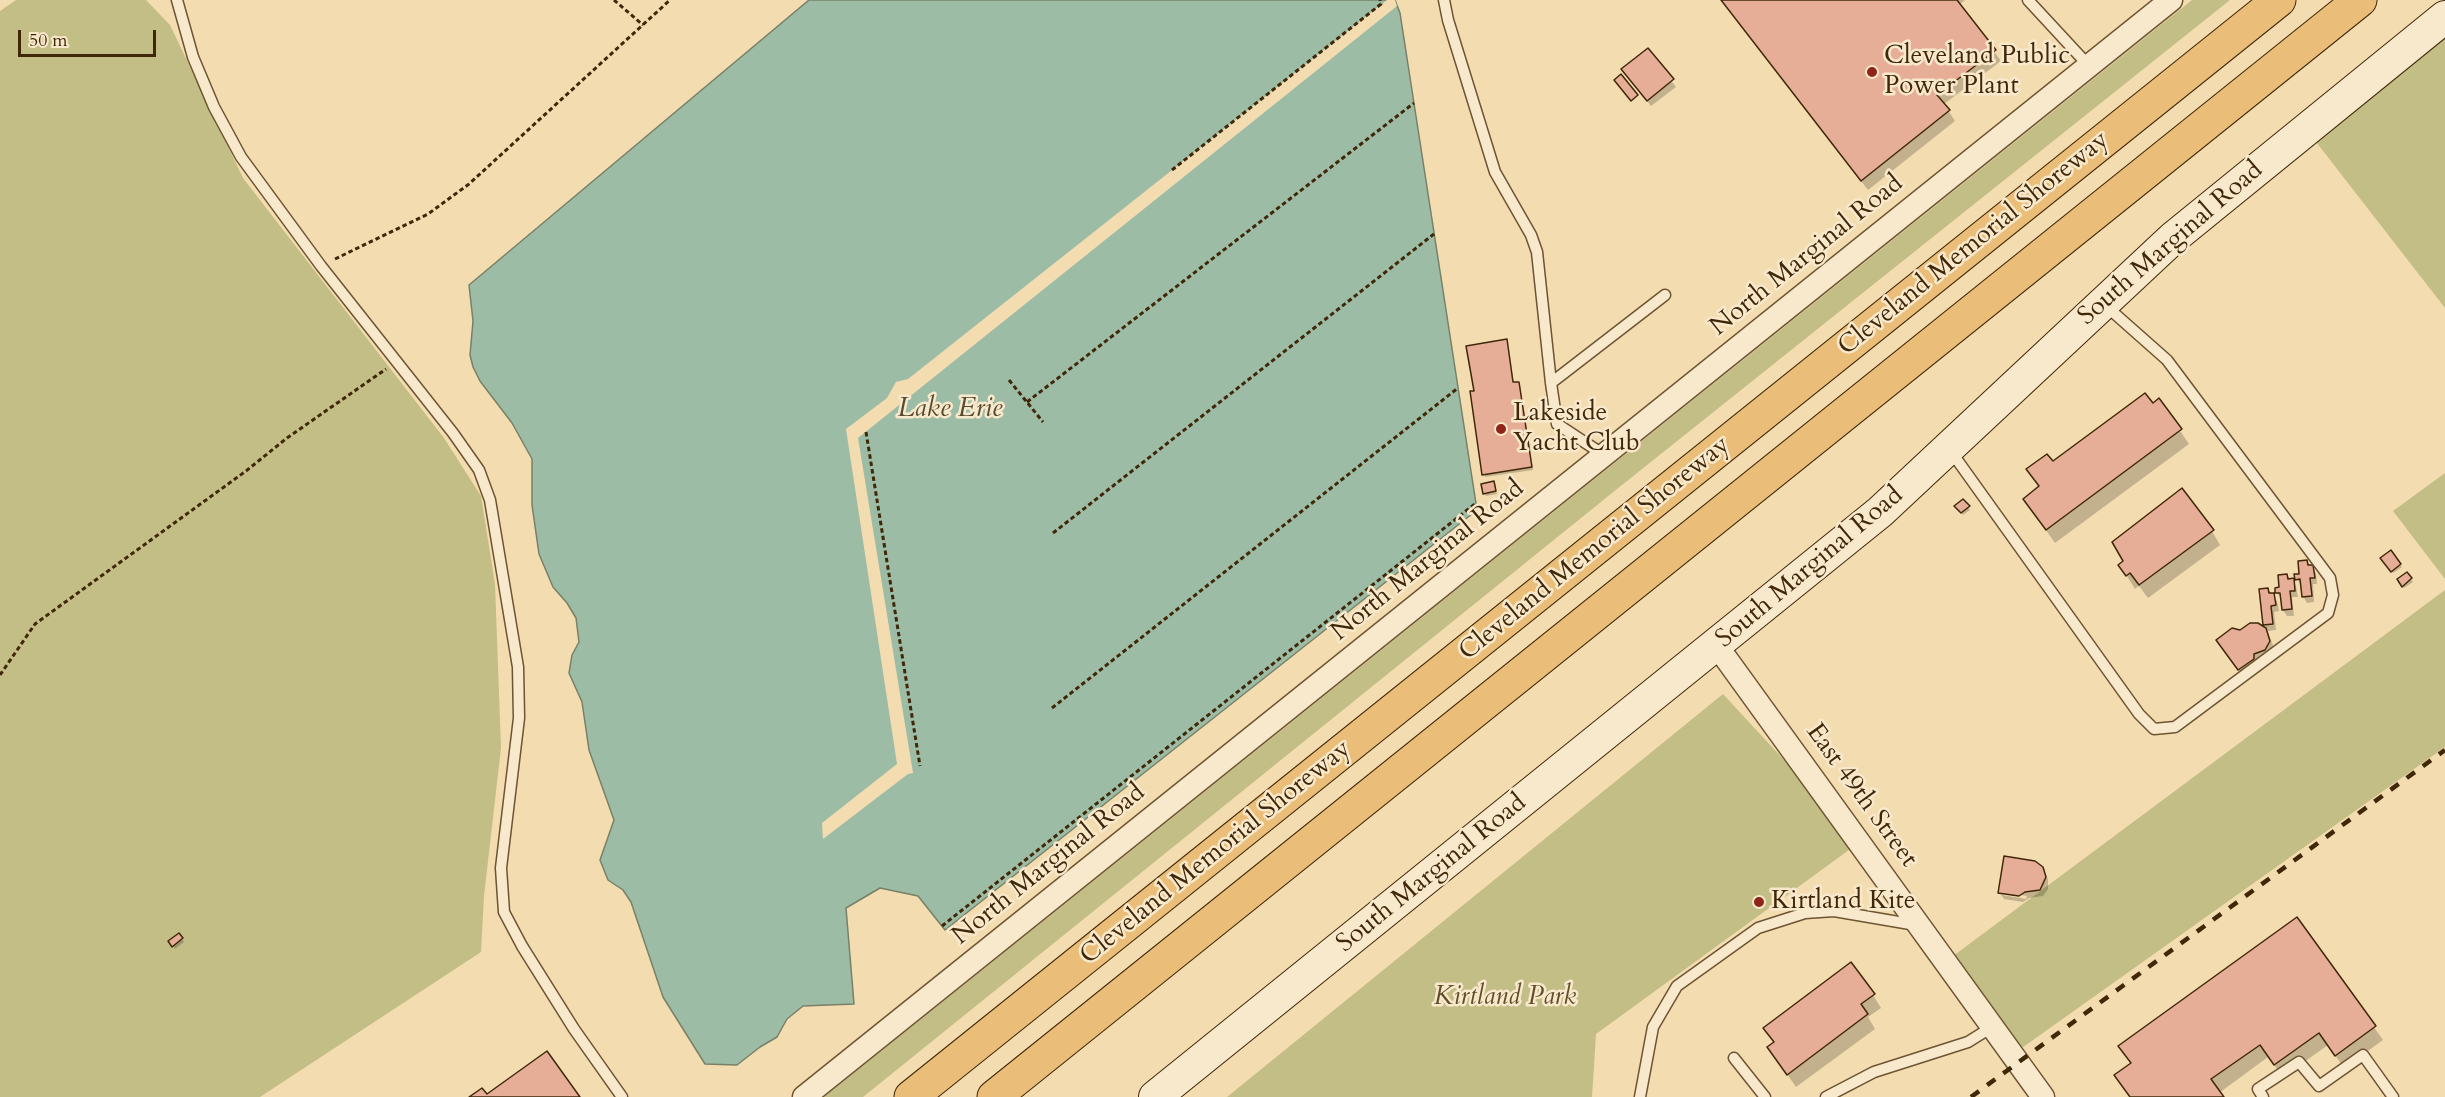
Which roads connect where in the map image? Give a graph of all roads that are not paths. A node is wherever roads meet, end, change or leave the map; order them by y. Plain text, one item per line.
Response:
1 (177, 0) edge
2 (1444, 0) edge
3 (2028, 0) edge
4 (2171, 0) edge
5 (2279, 0) edge
6 (2360, 0) edge
7 (2376, 0) edge
8 (2445, 17) edge
9 (2316, 35) junction
10 (2089, 66) junction
11 (1665, 295) dead end
12 (2103, 303) junction
13 (1551, 383) junction
14 (1948, 448) junction
15 (1605, 455) junction
16 (1717, 646) junction
17 (1919, 925) junction
18 (1992, 1027) junction
19 (1734, 1058) dead end
20 (622, 1097) edge
21 (804, 1097) edge
22 (911, 1097) edge
23 (994, 1097) edge
24 (1155, 1097) edge
25 (1640, 1097) edge
26 (1765, 1097) edge
27 (1826, 1097) edge
28 (2043, 1097) edge
29 (2263, 1097) edge
30 (2393, 1097) edge

1 - 20 lane
2 - 13 lane
3 - 10 lane
4 - 10 street, North Marginal Road
5 - 22 highway, Cleveland Memorial Shoreway
6 - 9 highway, Cleveland Memorial Shoreway
7 - 9 highway
8 - 12 street, South Marginal Road
9 - 23 highway, Cleveland Memorial Shoreway
10 - 15 street, North Marginal Road
11 - 13 lane
12 - 14 street, South Marginal Road
12 - 14 lane
13 - 15 lane
14 - 16 street, South Marginal Road
15 - 21 street, North Marginal Road
16 - 17 street, East 49th Street
16 - 24 street, South Marginal Road
17 - 18 street, East 49th Street
17 - 25 lane
18 - 27 lane
18 - 28 street, East 49th Street
19 - 26 lane
29 - 30 lane

